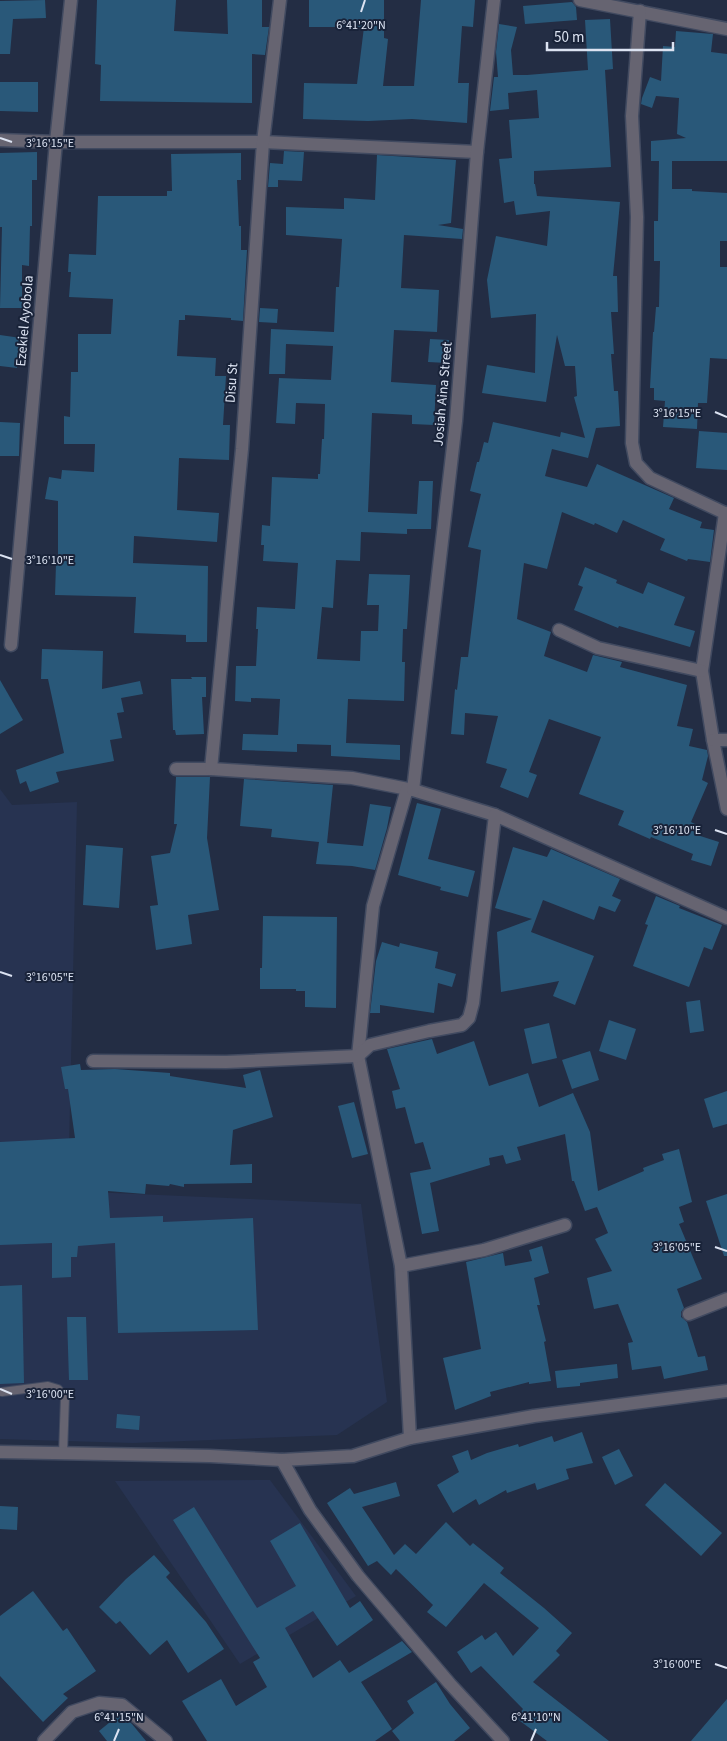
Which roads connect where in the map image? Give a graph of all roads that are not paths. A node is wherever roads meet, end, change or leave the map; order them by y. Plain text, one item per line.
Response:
1 (71, 0) edge
2 (280, 0) edge
3 (494, 0) edge
4 (580, 0) edge
5 (640, 10) junction
6 (727, 29) edge
7 (0, 140) edge
8 (56, 142) junction
9 (263, 142) junction
10 (477, 152) junction
11 (726, 514) edge
12 (558, 630) dead end
13 (11, 645) dead end
14 (702, 671) junction
15 (713, 740) junction
16 (727, 740) edge
17 (176, 769) dead end
18 (211, 769) junction
19 (410, 790) junction
20 (727, 809) edge
21 (495, 815) junction
22 (727, 918) edge
23 (358, 1056) junction
24 (93, 1061) dead end
25 (565, 1225) dead end
26 (401, 1266) junction
27 (727, 1299) edge
28 (689, 1314) dead end
29 (727, 1391) edge
30 (2, 1392) dead end
31 (410, 1438) junction
32 (0, 1452) edge
33 (63, 1454) junction
34 (282, 1460) junction
35 (44, 1741) edge
36 (166, 1741) edge
37 (503, 1741) edge

1 - 8 street, Ezekiel Ayobola
2 - 9 street, Disu St
3 - 10 street, Josiah Aina Street
4 - 5 street
5 - 6 street
5 - 11 street
7 - 8 street
8 - 9 street
8 - 13 street, Ezekiel Ayobola
9 - 10 street
9 - 18 street, Disu St
10 - 19 street, Josiah Aina Street
11 - 14 street
12 - 14 street
14 - 15 street
15 - 16 street
15 - 20 street
17 - 18 street
18 - 19 street
19 - 21 street
19 - 23 street, Josiah Aina Street
21 - 22 street
21 - 23 street
23 - 24 street
23 - 26 street, Josiah Aina Street
25 - 26 street
26 - 31 street, Josiah Aina Street
27 - 28 street
29 - 31 street
30 - 33 lane
31 - 34 street
32 - 33 street
33 - 34 street
34 - 37 street
35 - 36 street

